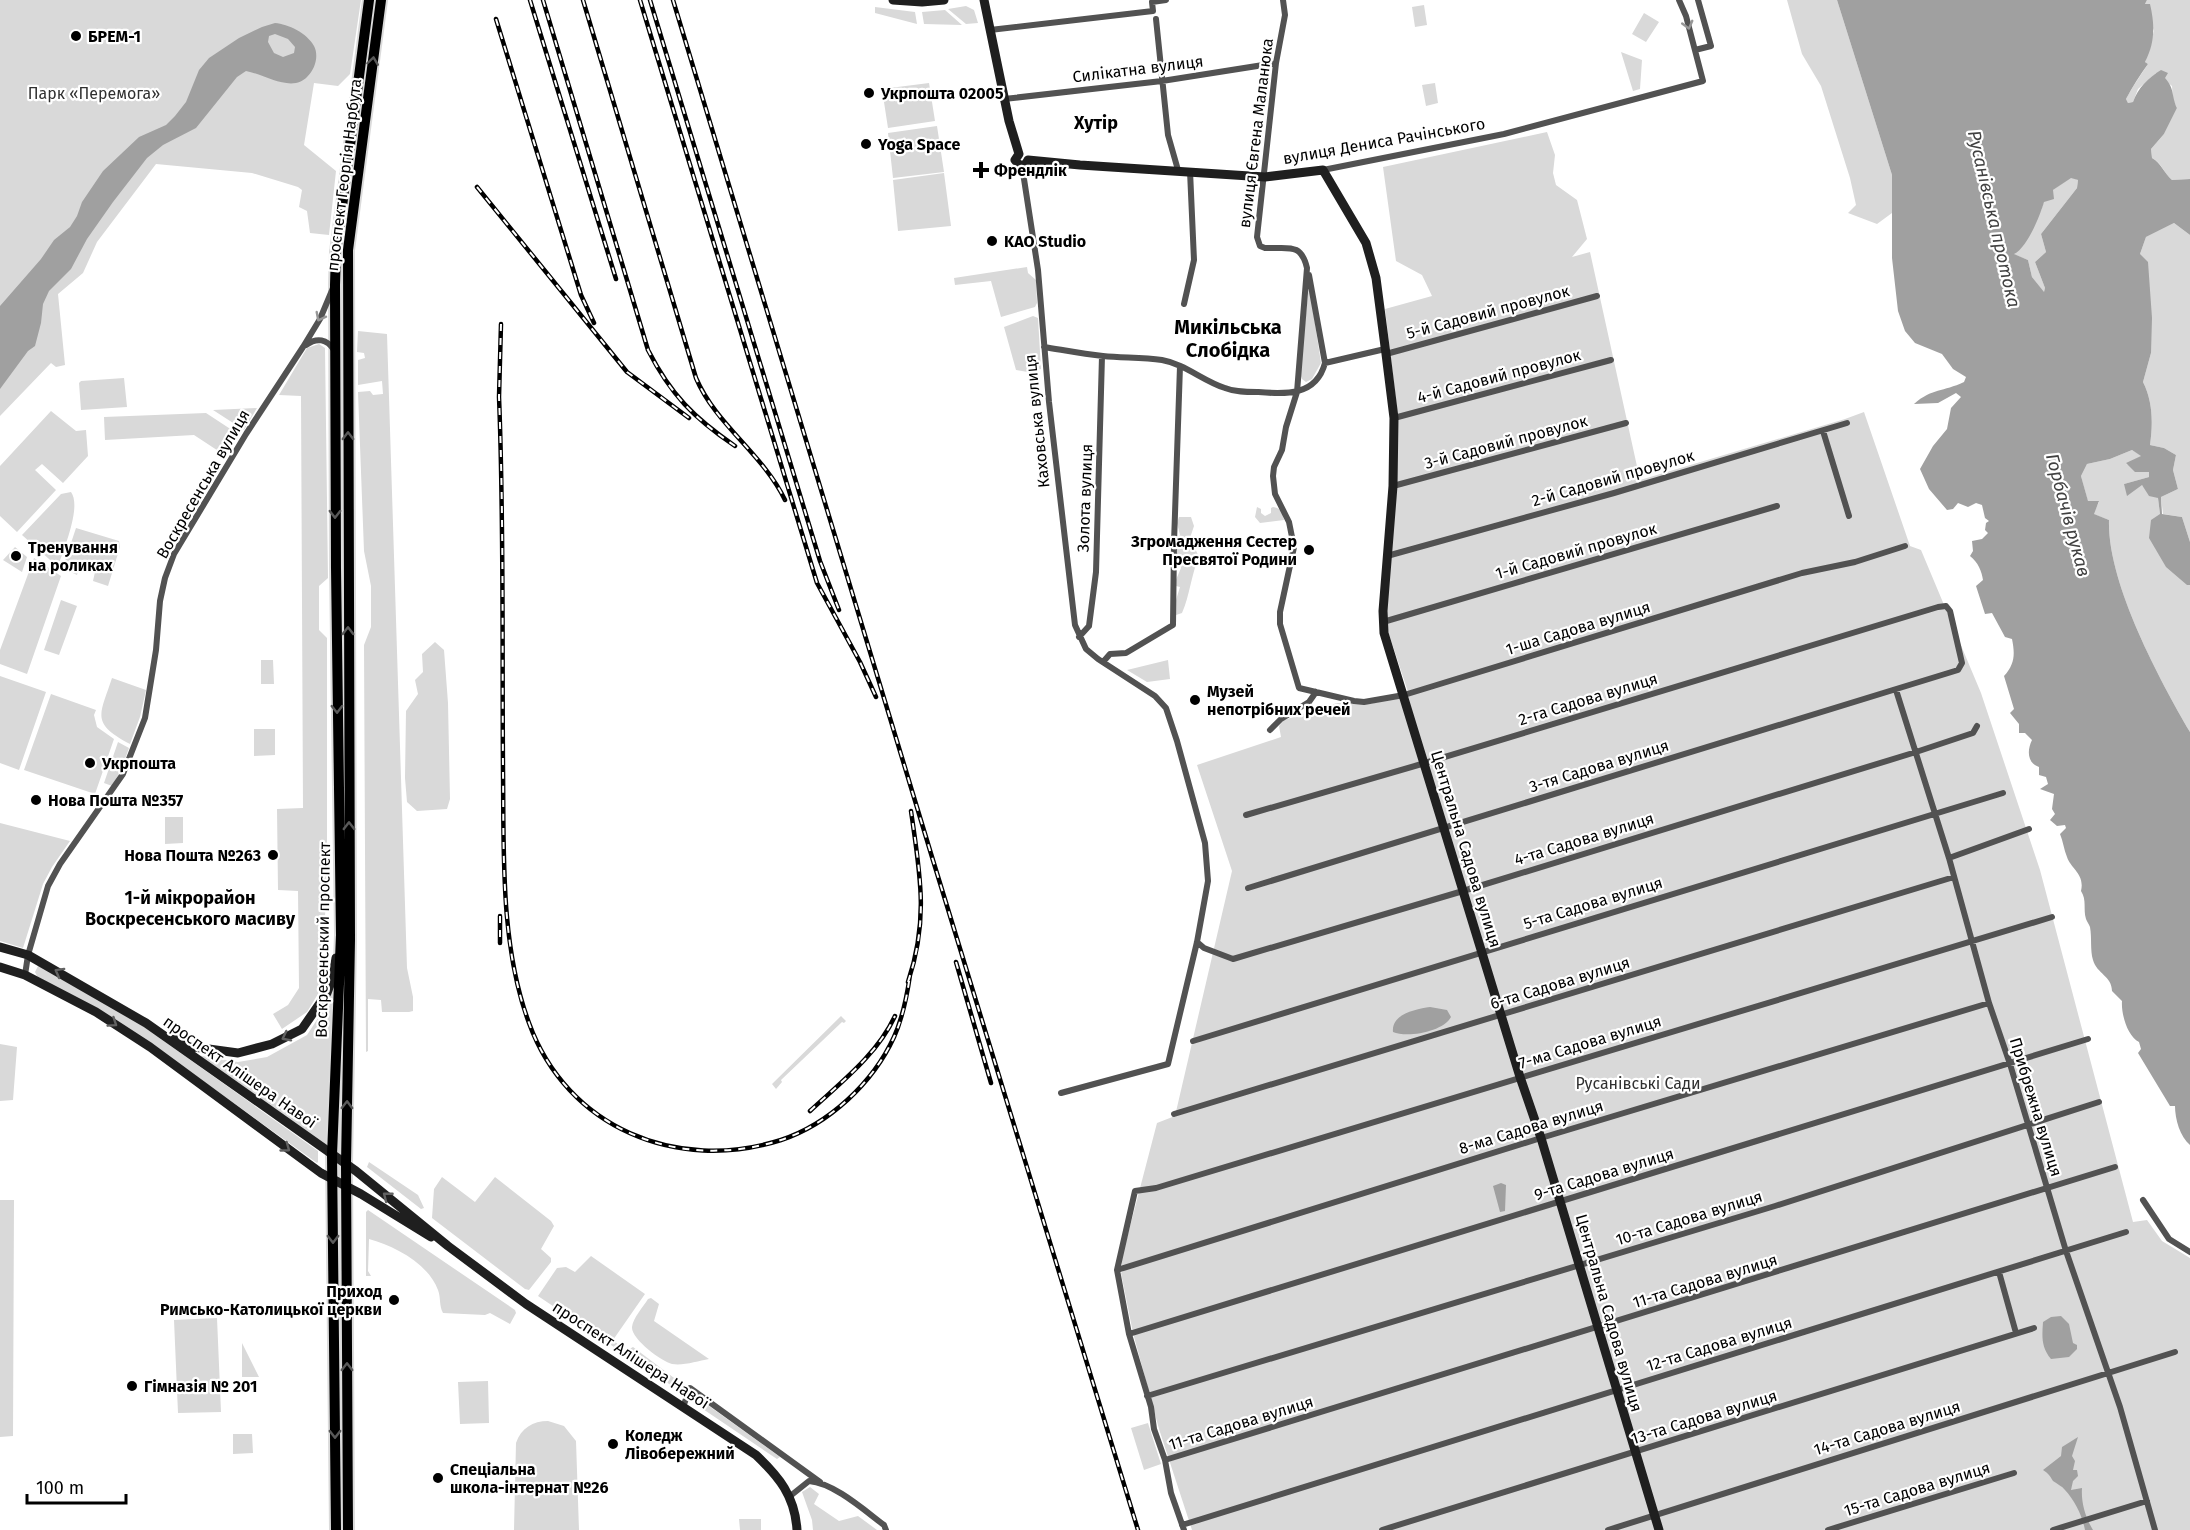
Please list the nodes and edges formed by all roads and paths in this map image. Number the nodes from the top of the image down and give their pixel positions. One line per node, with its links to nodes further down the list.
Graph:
1 (369, 0): 22 (main road, проспект Георгія Нарбута)
2 (381, 0): 29 (main road, проспект Георгія Нарбута, one-way to 2)
3 (893, 0): 4 (main road)
4 (944, 0)
5 (984, 0): 11 (main road)
6 (1166, 0): 11 (street)
7 (1283, 0): 13 (street, вулиця Євгена Маланюка)
8 (1679, 0): 12 (street, one-way to 12)
9 (1698, 0): 12 (street)
10 (1156, 19): 14 (street)
11 (990, 30): 15 (main road)
12 (1695, 50): 17 (street, вулиця Дениса Рачінського)
13 (1276, 63): 14 (street, Силікатна вулиця); 20 (street, вулиця Євгена Маланюка)
14 (1162, 81): 15 (street, Силікатна вулиця); 18 (street)
15 (1004, 99): 16 (main road)
16 (1025, 163): 18 (main road, вулиця Дениса Рачінського); 25 (street, Каховська вулиця)
17 (1323, 170): 20 (main road, вулиця Дениса Рачінського); 28 (main road, Центральна Садова вулиця)
18 (1178, 171): 19 (main road, вулиця Дениса Рачінського)
19 (1190, 171): 20 (main road, вулиця Дениса Рачінського); 24 (street)
20 (1264, 177): 21 (street, вулиця Євгена Маланюка)
21 (1308, 268): 32 (street); 34 (street)
22 (335, 285): 26 (street, Воскресенська вулиця, one-way to 26); 27 (main road, проспект Георгія Нарбута)
23 (1597, 296): 28 (street, 5-й Садовий провулок)
24 (1184, 304)
25 (1044, 346): 30 (street); 46 (street, Каховська вулиця)
26 (303, 347): 27 (street); 70 (street, Воскресенська вулиця)
27 (334, 351): 65 (main road, Воскресенський проспект, one-way to 65)
28 (1385, 352): 32 (street); 35 (main road, Центральна Садова вулиця)
29 (347, 354): 88 (main road, Воскресенський проспект, one-way to 29)
30 (1102, 356): 33 (street); 46 (street, Золота вулиця)
31 (1611, 360): 35 (street, 4-й Садовий провулок)
32 (1325, 363): 34 (street)
33 (1180, 366): 34 (street); 47 (street)
34 (1297, 392): 49 (street)
35 (1394, 418): 39 (main road, Центральна Садова вулиця)
36 (1626, 423): 39 (street, 3-й Садовий провулок)
37 (1847, 423): 38 (street, 2-й Садовий провулок)
38 (1823, 431): 41 (street); 43 (street, 2-й Садовий провулок)
39 (1394, 486): 43 (main road, Центральна Садова вулиця)
40 (1777, 506): 45 (street, 1-й Садовий провулок)
41 (1849, 516)
42 (1905, 546): 50 (street, 1-ша Садова вулиця)
43 (1386, 556): 45 (main road, Центральна Садова вулиця)
44 (1938, 607): 48 (street, 3-тя Садова вулиця); 54 (street, 2-га Садова вулиця)
45 (1383, 622): 50 (main road, Центральна Садова вулиця)
46 (1079, 637): 47 (street)
47 (1103, 662): 67 (street)
48 (1896, 690): 53 (street, Прибрежна вулиця); 58 (street, 3-тя Садова вулиця)
49 (1316, 692): 50 (street, 1-ша Садова вулиця); 52 (street)
50 (1404, 695): 54 (main road, Центральна Садова вулиця)
51 (1977, 726): 53 (street, 4-та Садова вулиця)
52 (1270, 730)
53 (1916, 752): 56 (street, Прибрежна вулиця); 63 (street, 4-та Садова вулиця)
54 (1425, 764): 57 (street, 2-га Садова вулиця); 58 (main road, Центральна Садова вулиця)
55 (2003, 793): 56 (street, 5-та Садова вулиця)
56 (1935, 814): 60 (street, Прибрежна вулиця); 69 (street, 5-та Садова вулиця)
57 (1246, 815)
58 (1444, 827): 62 (street, 3-тя Садова вулиця); 63 (main road, Центральна Садова вулиця)
59 (2029, 829): 60 (street)
60 (1949, 858): 61 (street, Прибрежна вулиця)
61 (1954, 877): 66 (street, Прибрежна вулиця); 76 (street, 6-та Садова вулиця)
62 (1248, 888)
63 (1463, 891): 67 (street, 4-та Садова вулиця); 69 (main road, Центральна Садова вулиця)
64 (2052, 917): 66 (street, 7-ма Садова вулиця)
65 (341, 935): 77 (main road, one-way to 77); 87 (main road, Воскресенський проспект)
66 (1972, 940): 74 (street, Прибрежна вулиця); 81 (street, 7-ма Садова вулиця)
67 (1197, 942): 82 (street)
68 (0, 947): 70 (main road, проспект Алішера Навої)
69 (1481, 951): 76 (main road, Центральна Садова вулиця); 79 (street, 5-та Садова вулиця)
70 (28, 955): 72 (street, Воскресенська вулиця); 73 (main road, проспект Алішера Навої, one-way to 70)
71 (0, 967): 72 (main road, проспект Алішера Навої)
72 (25, 975): 75 (main road, проспект Алішера Навої)
73 (107, 999): 75 (main road); 77 (main road, проспект Алішера Навої)
74 (1989, 1003): 80 (street, Прибрежна вулиця); 86 (street, 8-ма Садова вулиця)
75 (96, 1012): 90 (main road, проспект Алішера Навої, one-way to 90)
76 (1501, 1016): 81 (main road, Центральна Садова вулиця); 84 (street, 6-та Садова вулиця)
77 (160, 1034): 87 (main road, проспект Алішера Навої)
78 (2088, 1039): 80 (street, 9-та Садова вулиця)
79 (1192, 1041)
80 (2010, 1064): 85 (street, Прибрежна вулиця); 94 (street, 9-та Садова вулиця)
81 (1520, 1077): 86 (main road, Центральна Садова вулиця); 100 (street, 7-ма Садова вулиця)
82 (1061, 1093)
83 (2099, 1102): 85 (street, 10-та Садова вулиця)
84 (1174, 1114)
85 (2029, 1126): 92 (street, Прибрежна вулиця); 99 (street, 10-та Садова вулиця)
86 (1541, 1138): 94 (main road, Центральна Садова вулиця); 100 (street, 8-ма Садова вулиця)
87 (332, 1155): 88 (main road, проспект Алішера Навої); 90 (main road, Воскресенський проспект)
88 (346, 1164): 91 (main road, Воскресенський проспект); 96 (main road, проспект Алішера Навої, one-way to 88)
89 (2115, 1167): 92 (street, 11-та Садова вулиця)
90 (333, 1181): 91 (main road, проспект Алішера Навої); 119 (main road, Воскресенський проспект, one-way to 119)
91 (346, 1187): 96 (main road, проспект Алішера Навої); 120 (main road, Воскресенський проспект, one-way to 91)
92 (2047, 1189): 97 (street, Прибрежна вулиця); 102 (street, 11-та Садова вулиця)
93 (2143, 1200): 98 (street)
94 (1560, 1202): 99 (main road, Центральна Садова вулиця); 105 (street, 9-та Садова вулиця)
95 (2126, 1232): 97 (street, 12-та Садова вулиця)
96 (448, 1246): 110 (main road, проспект Алішера Навої)
97 (2066, 1251): 101 (street, 12-та Садова вулиця); 107 (street, Прибрежна вулиця)
98 (2190, 1252)
99 (1578, 1265): 102 (main road, Центральна Садова вулиця); 109 (street, 10-та Садова вулиця)
100 (1117, 1270): 105 (street)
101 (1999, 1272): 104 (street); 108 (street, 12-та Садова вулиця)
102 (1598, 1328): 108 (main road, Центральна Садова вулиця); 112 (street, 11-та Садова вулиця)
103 (2034, 1328): 104 (street, 13-та Садова вулиця)
104 (2016, 1333): 111 (street, 13-та Садова вулиця)
105 (1129, 1334): 109 (street)
106 (2175, 1352): 107 (street, 14-та Садова вулиця)
107 (2108, 1373): 116 (street, Прибрежна вулиця); 117 (street, 14-та Садова вулиця)
108 (1615, 1390): 111 (main road, Центральна Садова вулиця); 118 (street, 12-та Садова вулиця)
109 (1147, 1396): 112 (street)
110 (683, 1407): 114 (street); 115 (main road, проспект Алішера Навої)
111 (1635, 1453): 117 (main road, Центральна Садова вулиця); 123 (street, 13-та Садова вулиця)
112 (1165, 1460): 118 (street)
113 (2014, 1473): 126 (street, 15-та Садова вулиця)
114 (820, 1482): 115 (street); 122 (street)
115 (789, 1497): 121 (main road, проспект Алішера Навої)
116 (2147, 1501): 127 (street); 128 (street, Прибрежна вулиця)
117 (1654, 1516): 124 (street, 14-та Садова вулиця); 125 (main road, Центральна Садова вулиця)
118 (1183, 1527)
119 (336, 1530)
120 (348, 1530)
121 (797, 1530)
122 (886, 1530)
123 (1382, 1530)
124 (1608, 1530)
125 (1659, 1530)
126 (1828, 1530)
127 (2053, 1530)
128 (2155, 1530)

